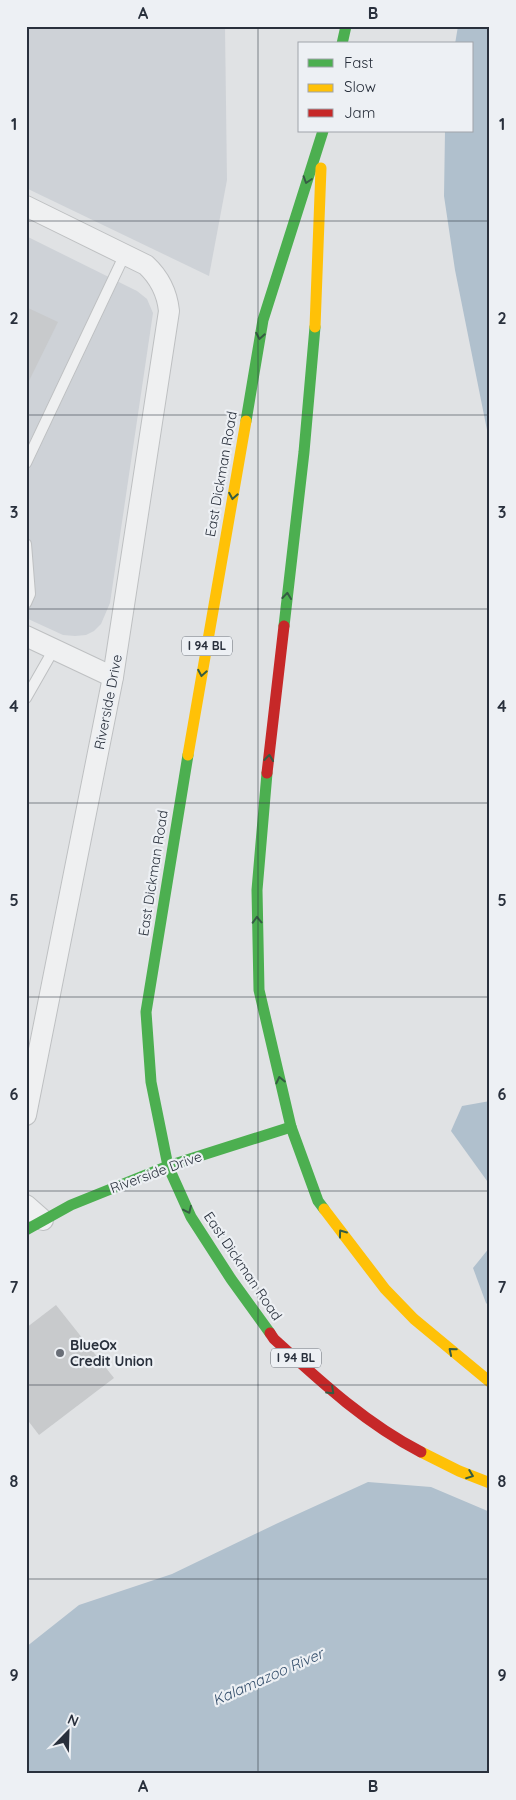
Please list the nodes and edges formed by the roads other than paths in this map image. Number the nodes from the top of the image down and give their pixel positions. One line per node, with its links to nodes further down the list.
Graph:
1 (346, 26): 2 (main road)
2 (342, 42)
3 (322, 132): 15 (main road, East Dickman Road / I 94 BL, one-way to 3); 16 (main road, East Dickman Road / I 94 BL, one-way to 16)
4 (26, 206): 5 (street)
5 (125, 254): 6 (lane); 12 (street, Riverside Drive)
6 (26, 463)
7 (26, 544): 8 (lane)
8 (27, 572): 9 (lane)
9 (26, 603)
10 (26, 636): 11 (street)
11 (54, 649): 12 (street); 13 (lane)
12 (113, 677): 14 (street, Riverside Drive)
13 (26, 698)
14 (26, 1115)
15 (291, 1127): 16 (main road, Riverside Drive); 19 (main road, East Dickman Road / I 94 BL, one-way to 15)
16 (168, 1166): 18 (main road, Riverside Drive); 20 (main road, East Dickman Road / I 94 BL, one-way to 20)
17 (26, 1205): 18 (street)
18 (35, 1225)
19 (490, 1382)
20 (490, 1483)

